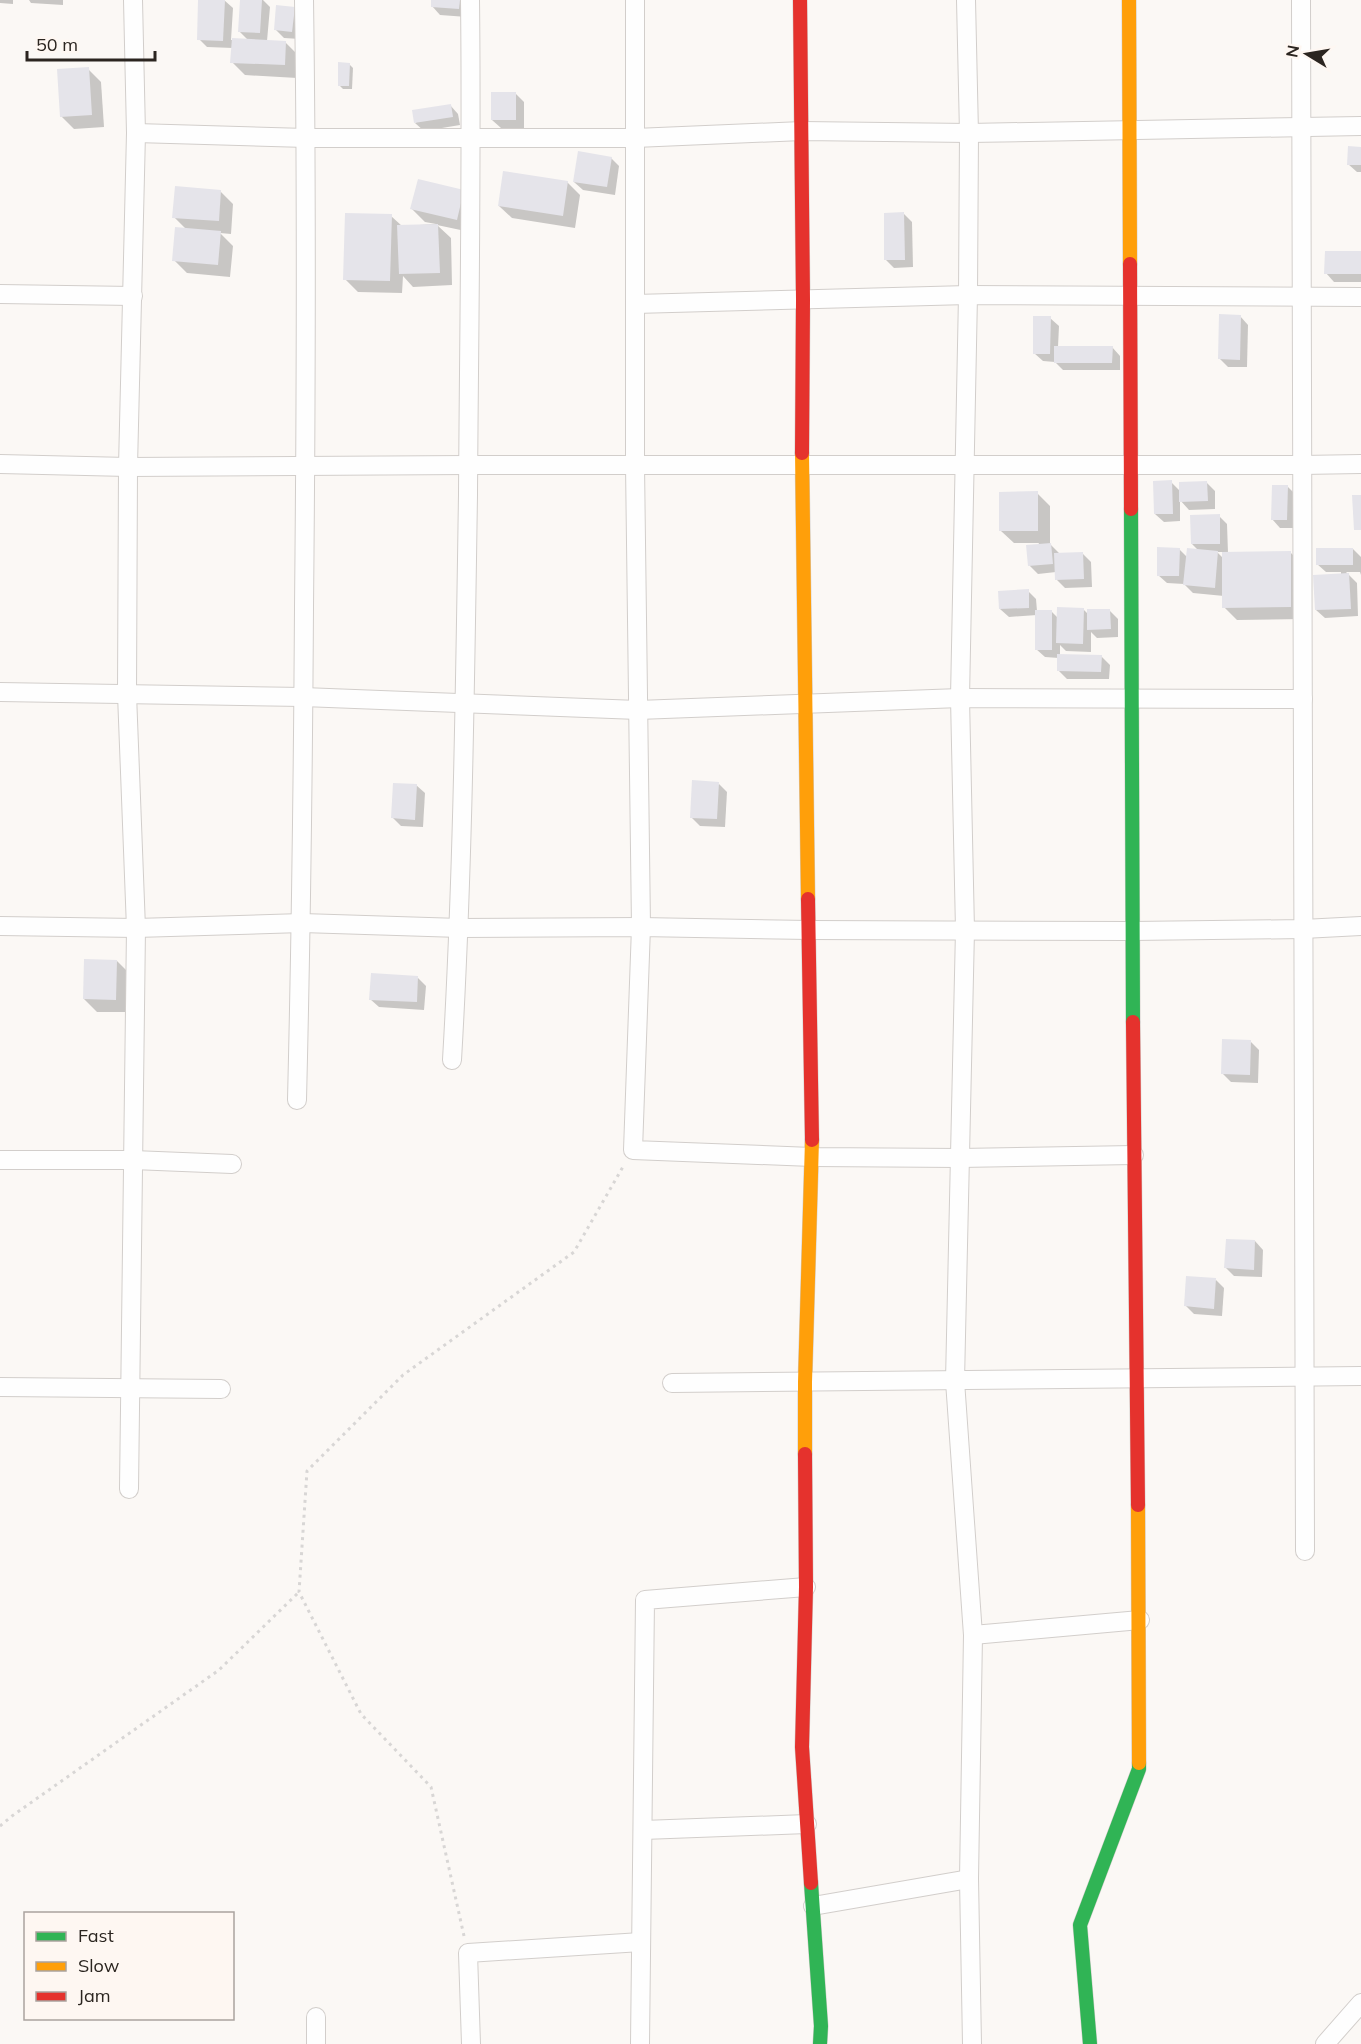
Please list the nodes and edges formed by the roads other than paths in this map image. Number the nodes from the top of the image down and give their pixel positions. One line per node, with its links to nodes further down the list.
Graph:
1 (133, 0): 13 (street)
2 (304, 0): 16 (street)
3 (470, 0): 15 (street)
4 (634, 0): 17 (street)
5 (800, 0): 12 (street)
6 (966, 0): 14 (street)
7 (1129, 0): 11 (street)
8 (1301, 0): 9 (street)
9 (1301, 126): 10 (street); 11 (street); 23 (street)
10 (1361, 126)
11 (1128, 130): 14 (street); 20 (street)
12 (802, 132): 14 (street); 17 (street); 24 (street)
13 (135, 133): 16 (street); 21 (street)
14 (969, 133): 19 (street)
15 (471, 137): 16 (street); 17 (street); 29 (street)
16 (306, 138): 28 (street)
17 (635, 138): 25 (street)
18 (0, 294): 21 (street)
19 (968, 295): 20 (street); 24 (street); 34 (street)
20 (1129, 295): 23 (street); 32 (street)
21 (133, 296): 35 (street)
22 (1361, 297): 23 (street)
23 (1302, 298): 33 (street)
24 (803, 300): 25 (street); 31 (street)
25 (635, 304): 30 (street)
26 (0, 464): 35 (street)
27 (1361, 464): 33 (street)
28 (305, 465): 29 (street); 35 (street); 38 (street)
29 (468, 465): 30 (street); 43 (street)
30 (635, 465): 31 (street); 44 (street)
31 (802, 465): 34 (street); 42 (street)
32 (1130, 465): 33 (street); 34 (street); 40 (street)
33 (1302, 465): 41 (street)
34 (965, 466): 39 (street)
35 (128, 467): 37 (street)
36 (0, 692): 37 (street)
37 (127, 694): 38 (street); 49 (street)
38 (303, 697): 43 (street); 45 (street)
39 (960, 698): 40 (street); 42 (street); 53 (street)
40 (1131, 699): 41 (street); 54 (street)
41 (1303, 699): 51 (street)
42 (805, 702): 44 (street); 52 (street)
43 (465, 703): 44 (street); 50 (street)
44 (638, 710): 48 (street)
45 (302, 923): 49 (street); 50 (street); 56 (street)
46 (0, 926): 49 (street)
47 (1361, 926): 51 (street)
48 (641, 927): 50 (street); 52 (street); 58 (street)
49 (136, 928): 61 (street)
50 (460, 928): 55 (street)
51 (1303, 929): 54 (street); 63 (street)
52 (809, 930): 53 (street); 58 (street)
53 (965, 930): 54 (street); 59 (street)
54 (1132, 931): 57 (street)
55 (453, 1060)
56 (297, 1100)
57 (1134, 1155): 59 (street); 65 (street)
58 (812, 1157): 59 (street); 67 (street)
59 (960, 1158): 66 (street)
60 (0, 1160): 61 (street)
61 (133, 1160): 62 (street); 70 (street)
62 (232, 1164)
63 (1305, 1376): 64 (street); 65 (street); 73 (street)
64 (1361, 1376)
65 (1138, 1378): 66 (street); 75 (street)
66 (955, 1381): 67 (street); 76 (street)
67 (805, 1382): 68 (street); 74 (street)
68 (672, 1383)
69 (0, 1387): 70 (street)
70 (130, 1388): 71 (street); 72 (street)
71 (221, 1389)
72 (129, 1489)
73 (1305, 1551)
74 (806, 1587): 77 (street); 78 (street)
75 (1140, 1620): 76 (street); 89 (street)
76 (973, 1635): 79 (street)
77 (807, 1824): 78 (street); 80 (street)
78 (643, 1830): 81 (street)
79 (969, 1879): 80 (street); 88 (street)
80 (813, 1906): 87 (street)
81 (640, 1942): 85 (street); 86 (street)
82 (1361, 2003): 90 (street)
83 (316, 2017): 84 (street)
84 (316, 2044)
85 (471, 2044)
86 (640, 2044)
87 (820, 2044)
88 (972, 2044)
89 (1090, 2044)
90 (1325, 2044)

